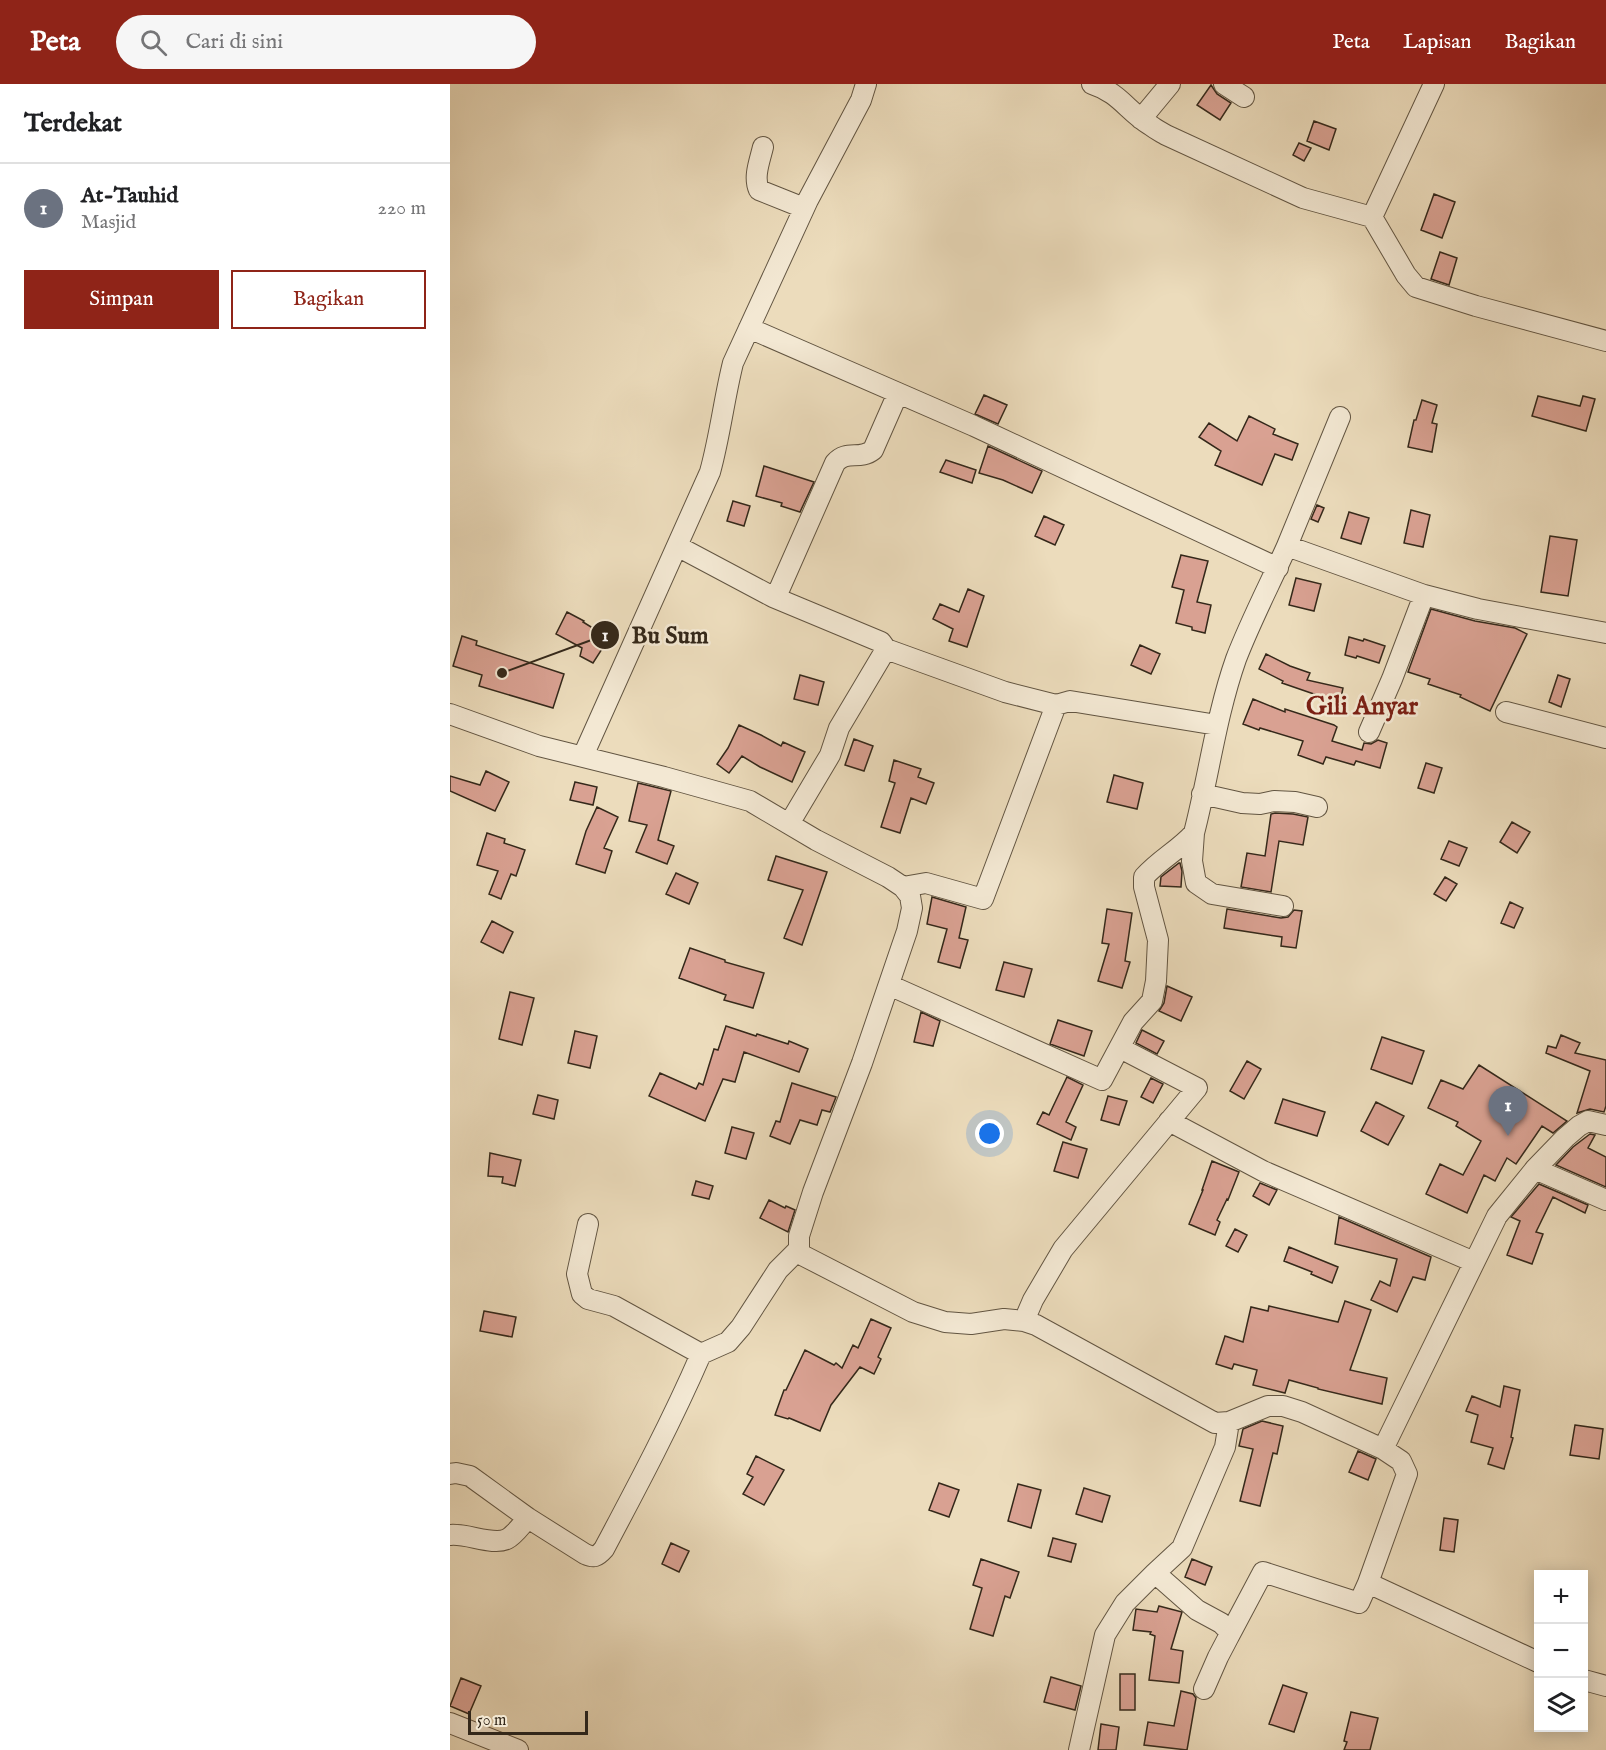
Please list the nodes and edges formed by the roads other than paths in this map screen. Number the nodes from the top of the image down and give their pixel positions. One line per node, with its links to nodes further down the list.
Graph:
1 (866, 84): 9 (street)
2 (1092, 84): 7 (street)
3 (1170, 84): 7 (street)
4 (1224, 84): 6 (street)
5 (1434, 84): 10 (street)
6 (1244, 97)
7 (1141, 119): 10 (street)
8 (763, 147): 9 (street)
9 (804, 208): 11 (street)
10 (1372, 217): 12 (street)
11 (748, 328): 13 (street); 15 (street)
12 (1606, 341)
13 (898, 393): 17 (street); 19 (street)
14 (1340, 417): 16 (street)
15 (677, 546): 19 (street); 28 (street)
16 (1287, 546): 17 (street); 18 (street)
17 (1278, 568): 25 (street)
18 (1424, 595): 20 (street); 26 (street)
19 (773, 597): 21 (street)
20 (1606, 633)
21 (886, 649): 22 (street); 31 (street)
22 (1056, 705): 25 (street); 33 (street)
23 (1506, 712): 27 (street)
24 (450, 714): 28 (street)
25 (1217, 725): 29 (street)
26 (1369, 732)
27 (1606, 738)
28 (583, 756): 31 (street)
29 (1202, 794): 30 (street); 32 (street)
30 (1317, 807)
31 (789, 824): 33 (street)
32 (1194, 833): 34 (street); 36 (street)
33 (903, 886): 35 (street)
34 (1283, 906)
35 (889, 985): 36 (street); 42 (street)
36 (1120, 1048): 37 (street)
37 (1169, 1121): 43 (street); 44 (street)
38 (1606, 1125): 39 (street)
39 (1535, 1169): 40 (street); 43 (street)
40 (1606, 1200)
41 (588, 1224): 45 (street)
42 (799, 1249): 44 (street); 45 (street)
43 (1474, 1262): 47 (street)
44 (1024, 1321): 46 (street)
45 (701, 1354): 49 (street)
46 (1228, 1422): 47 (street); 51 (street)
47 (1383, 1449): 52 (street)
48 (450, 1474): 49 (street)
49 (528, 1518): 50 (street)
50 (450, 1535)
51 (1155, 1573): 53 (street); 60 (street)
52 (1368, 1583): 53 (street); 54 (street)
53 (1229, 1636): 57 (street)
54 (1534, 1660)
55 (1588, 1681): 56 (street)
56 (1606, 1686)
57 (1204, 1689)
58 (450, 1723): 59 (street)
59 (518, 1750)
60 (1078, 1750)

